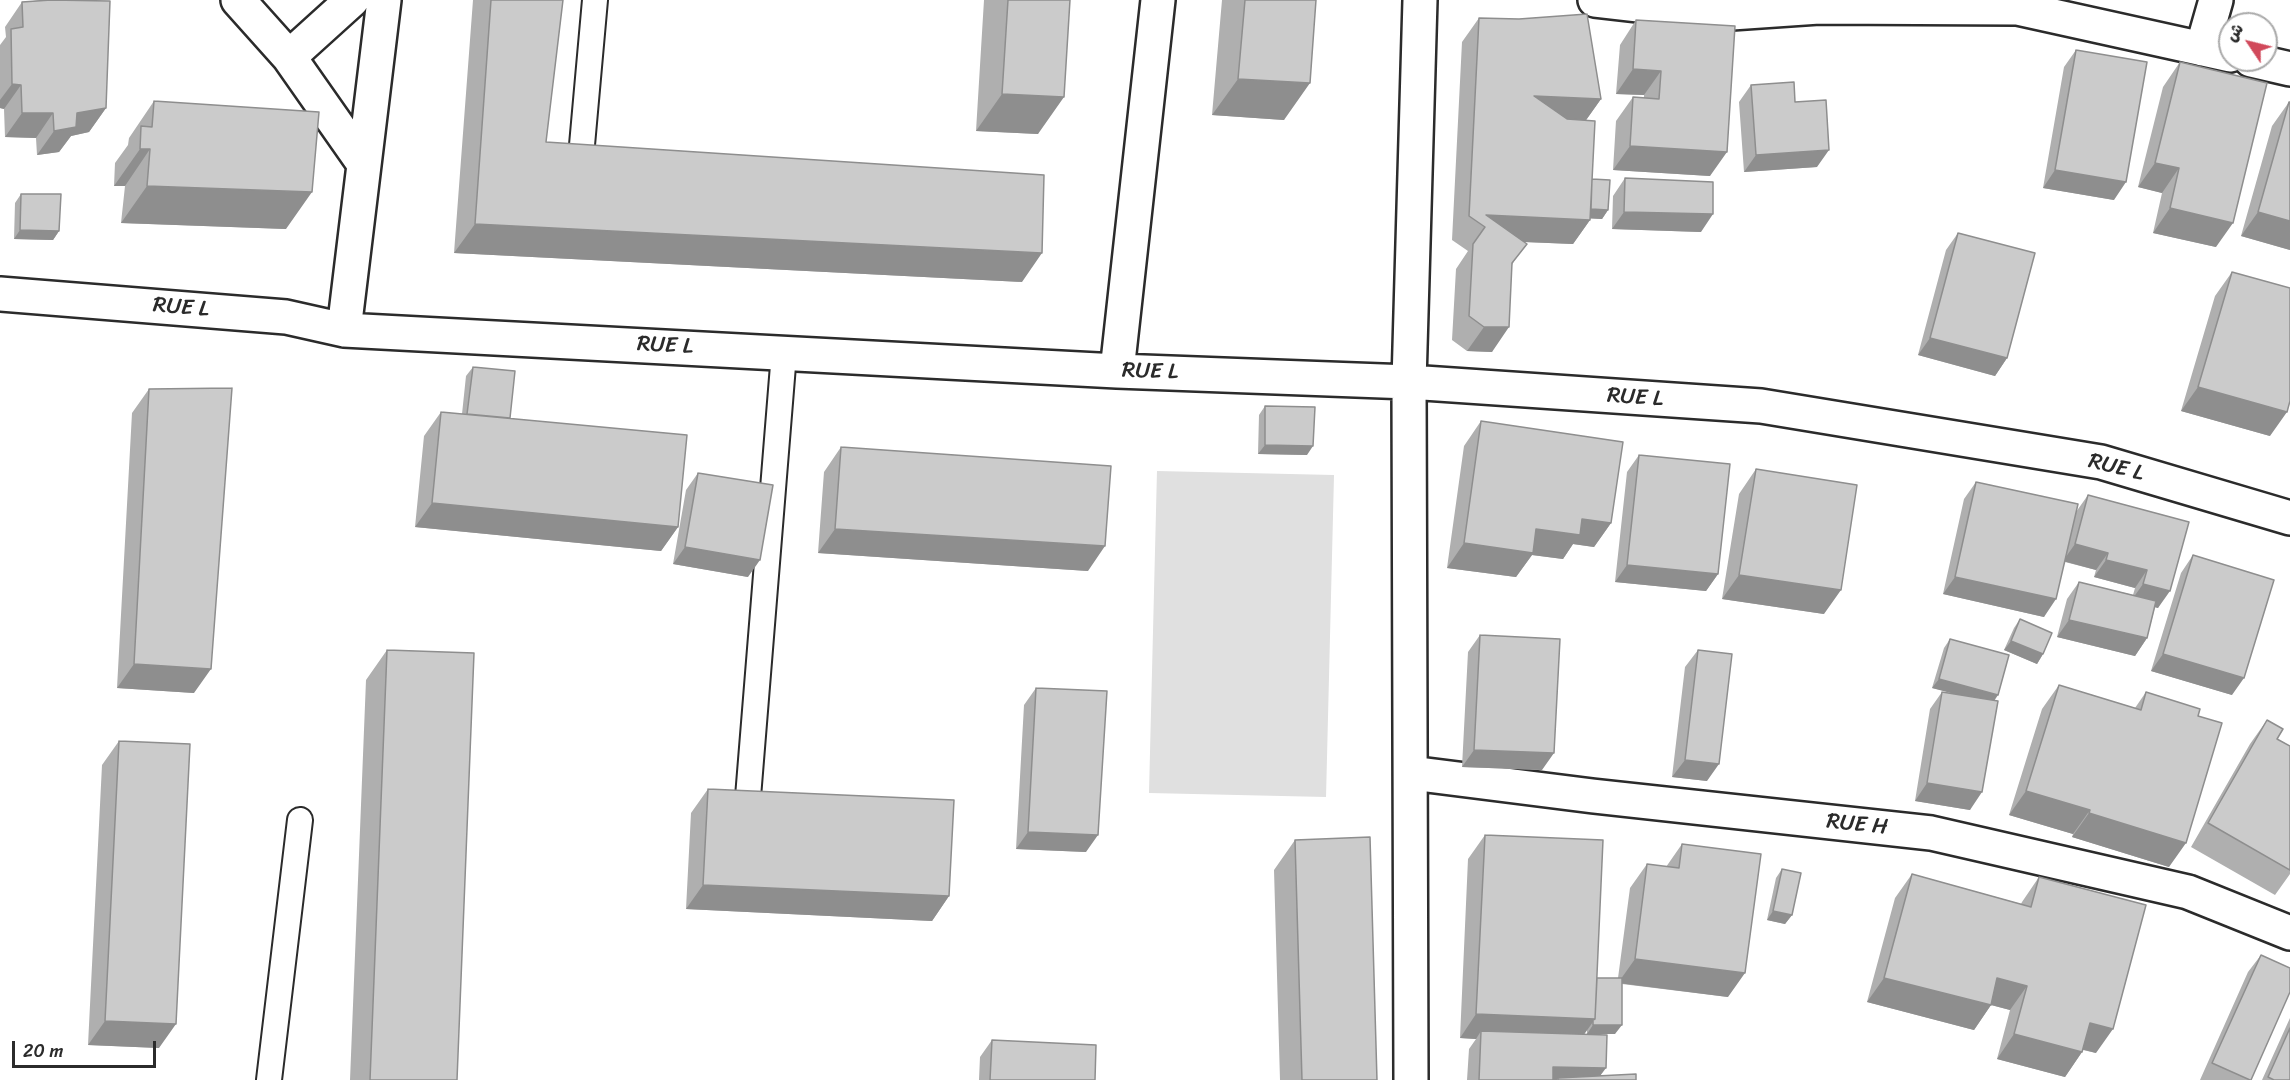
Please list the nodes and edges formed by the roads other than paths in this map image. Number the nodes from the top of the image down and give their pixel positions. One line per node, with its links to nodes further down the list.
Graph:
1 (238, 0): 11 (street)
2 (352, 0): 11 (street)
3 (384, 0): 13 (street)
4 (595, 0): 12 (lane)
5 (1158, 0): 17 (street)
6 (1420, 0): 18 (street)
7 (1595, 0): 9 (street)
8 (2217, 0): 10 (street)
9 (1820, 3): 10 (street)
10 (2216, 52)
11 (289, 57): 13 (street)
12 (582, 145)
13 (364, 164): 15 (street)
14 (0, 294): 15 (street, RUE L)
15 (344, 330): 16 (street, RUE L)
16 (784, 353): 17 (street, RUE L); 21 (lane)
17 (1117, 371): 18 (street, RUE L)
18 (1410, 382): 19 (street, RUE L); 20 (street)
19 (2290, 518)
20 (1411, 773): 23 (street, RUE H); 25 (street)
21 (748, 797)
22 (300, 820): 24 (lane)
23 (2290, 933)
24 (269, 1080)
25 (1411, 1080)

